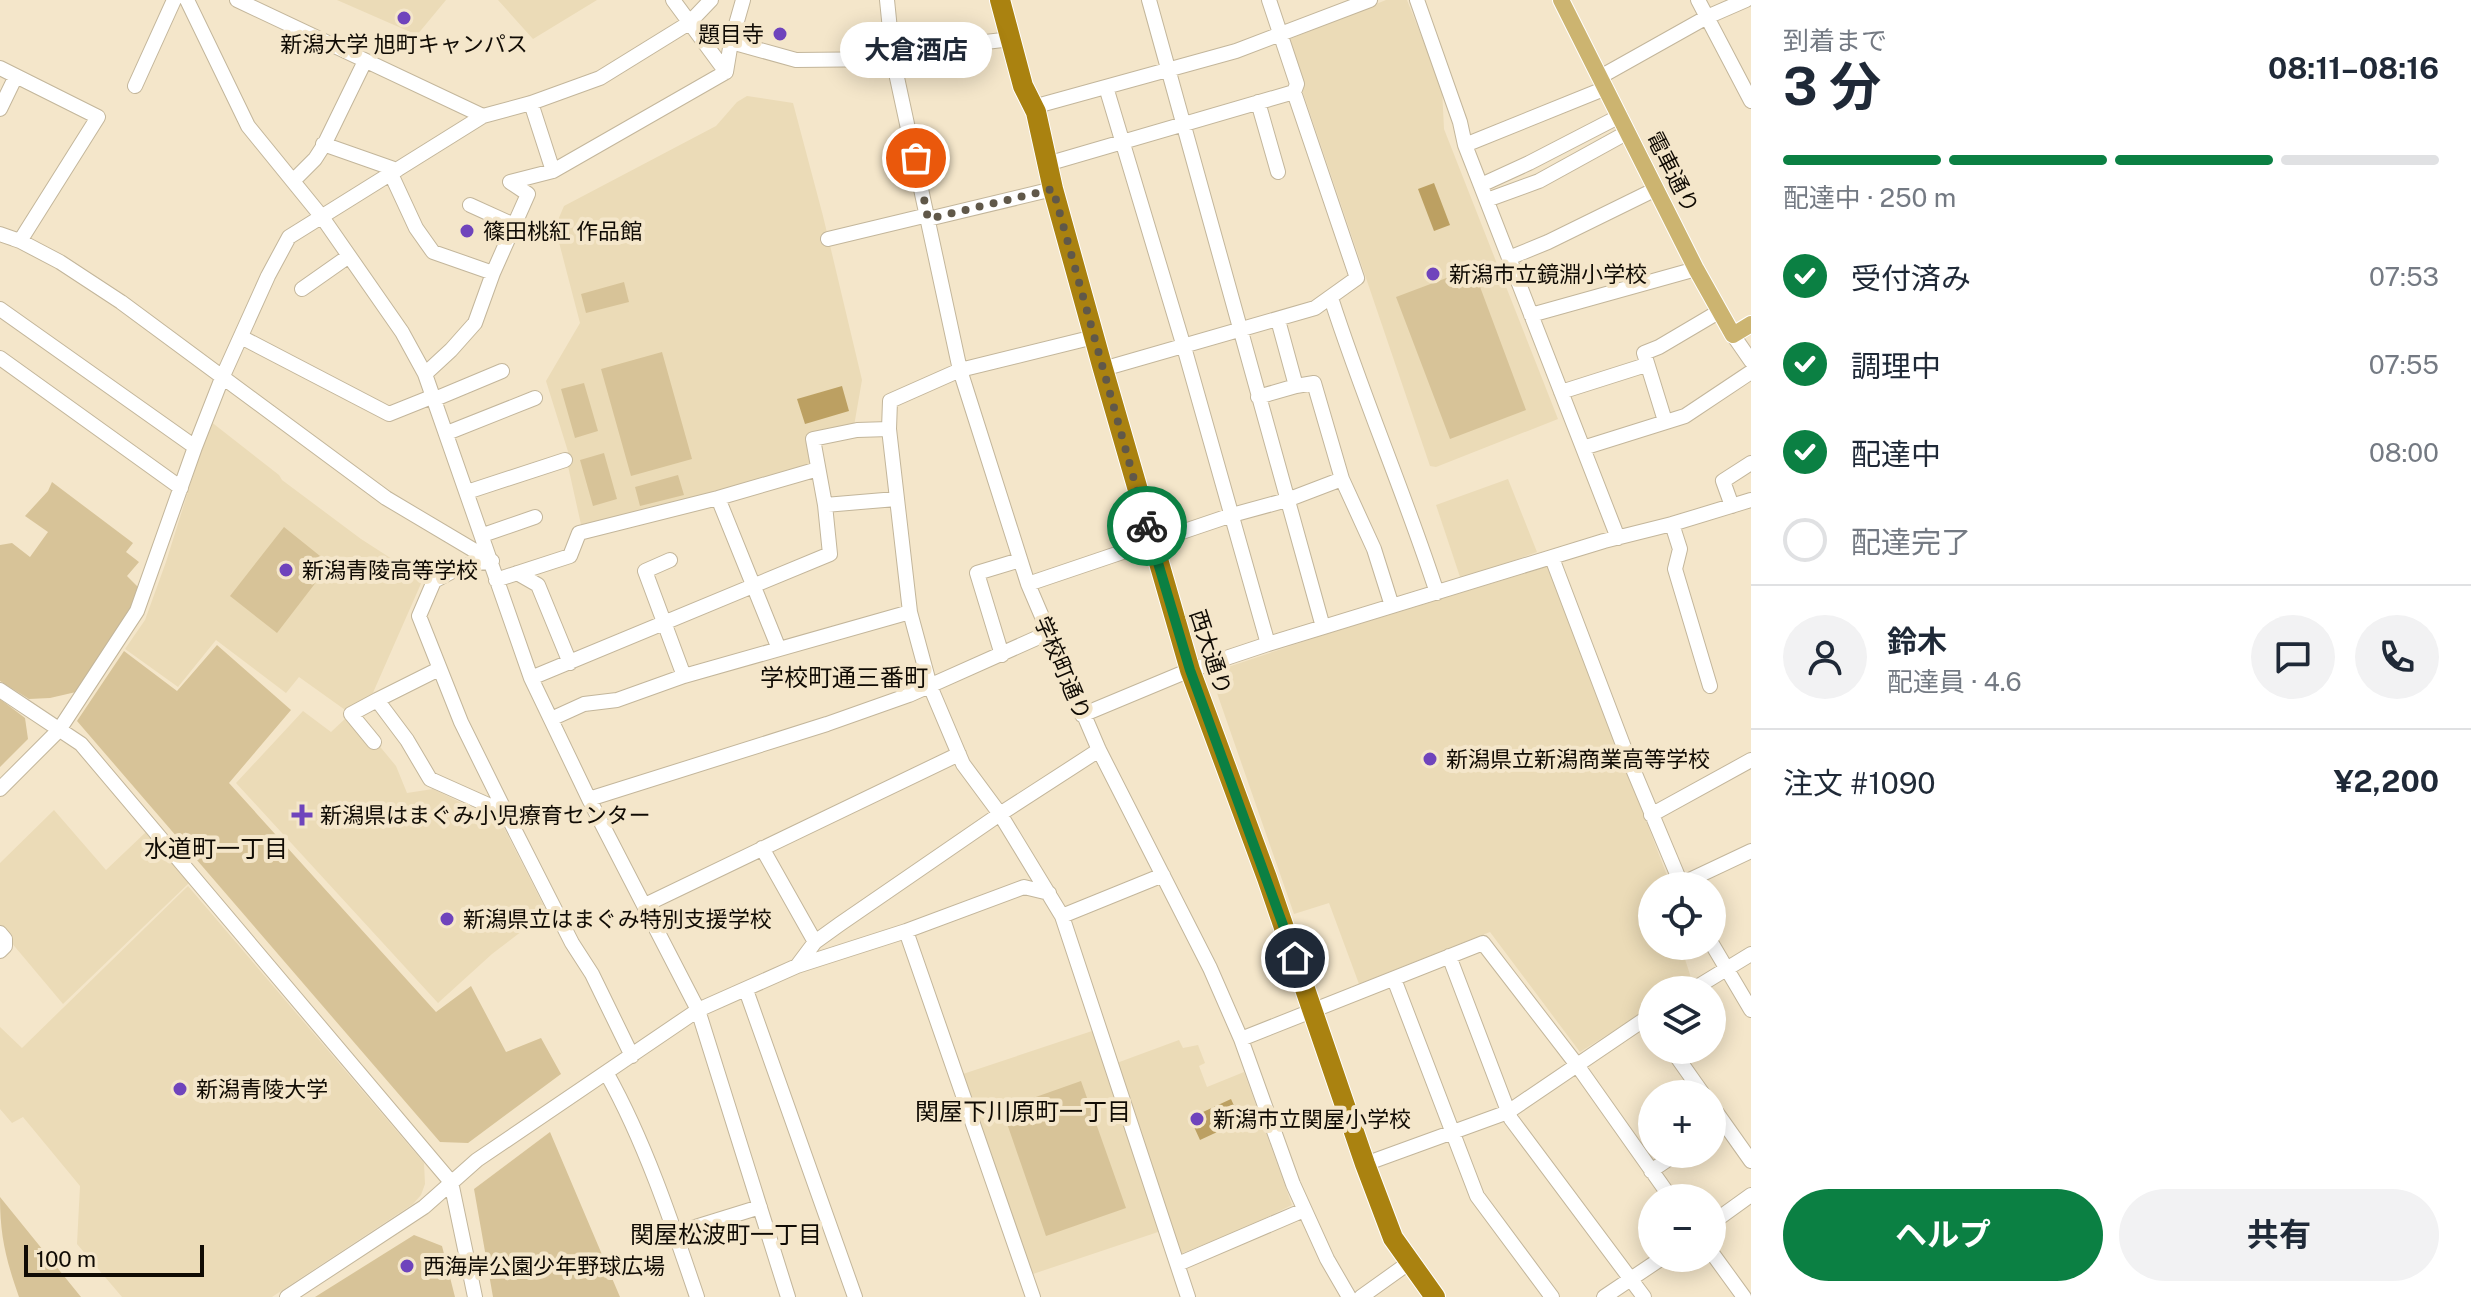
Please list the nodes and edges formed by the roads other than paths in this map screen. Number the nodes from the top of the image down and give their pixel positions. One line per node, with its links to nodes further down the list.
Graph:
1 (174, 0): 28 (street)
2 (187, 0): 47 (street)
3 (237, 0): 22 (street)
4 (673, 0): 17 (street)
5 (711, 0): 17 (street)
6 (743, 0): 20 (street)
7 (887, 0): 21 (street, 学校町通り)
8 (1149, 0): 24 (street)
9 (1269, 0): 18 (street)
10 (1370, 0): 18 (street)
11 (1417, 0): 42 (street)
12 (1561, 0): 27 (main road, 電車通り)
13 (1698, 0): 16 (street)
14 (1746, 0): 16 (street)
15 (1002, 1): 19 (highway, 西大通り)
16 (1707, 17): 27 (street); 31 (street)
17 (689, 23): 25 (street); 33 (street)
18 (1280, 35): 24 (street); 30 (street)
19 (1011, 39): 21 (street); 34 (highway, 西大通り)
20 (731, 42): 21 (street); 25 (street)
21 (893, 56): 54 (street, 学校町通り)
22 (365, 61): 36 (street); 41 (street)
23 (0, 68): 26 (street)
24 (1169, 69): 29 (street); 38 (street)
25 (726, 72): 44 (street)
26 (16, 76): 35 (street); 58 (street)
27 (1603, 83): 37 (main road, 電車通り); 42 (street)
28 (135, 86)
29 (1106, 87): 34 (street); 40 (street)
30 (1294, 92): 32 (street); 64 (street)
31 (1751, 101)
32 (1258, 102): 38 (street); 46 (street)
33 (531, 103): 36 (street); 44 (street)
34 (1033, 107): 43 (highway, 西大通り)
35 (0, 109)
36 (483, 116): 45 (street)
37 (1620, 116): 39 (main road, 電車通り); 48 (street)
38 (1184, 123): 40 (street); 70 (street)
39 (1628, 132): 50 (main road, 電車通り); 51 (street)
40 (1122, 142): 43 (street); 74 (street)
41 (323, 144): 45 (street); 47 (street)
42 (1465, 145): 48 (street)
43 (1047, 164): 49 (highway, 西大通り)
44 (553, 171): 55 (street)
45 (394, 172): 53 (street); 62 (street)
46 (1278, 172)
47 (293, 181): 53 (street)
48 (1481, 185): 51 (street)
49 (1053, 189): 54 (street); 73 (highway, 西大通り)
50 (1656, 189): 60 (street); 61 (main road, 電車通り)
51 (1487, 200): 60 (street)
52 (470, 205): 55 (street)
53 (322, 217): 59 (street); 72 (street)
54 (928, 217): 57 (street); 79 (street, 学校町通り)
55 (514, 225): 62 (street)
56 (0, 234): 58 (street)
57 (828, 239)
58 (20, 241): 83 (street)
59 (349, 256): 63 (street); 82 (street)
60 (1509, 258): 67 (street)
61 (1696, 269): 66 (main road, 電車通り); 67 (street)
62 (493, 273): 82 (street)
63 (302, 289)
64 (1331, 298): 68 (street); 120 (street)
65 (0, 309): 92 (street)
66 (1720, 311): 71 (main road, 電車通り); 77 (street)
67 (1531, 315): 85 (street)
68 (1278, 320): 70 (street); 84 (street)
69 (1751, 324): 71 (main road)
70 (1241, 331): 74 (street); 86 (street)
71 (1733, 335): 76 (street, 電車通り)
72 (241, 337): 83 (street); 87 (street)
73 (1094, 337): 78 (highway, 西大通り); 79 (street)
74 (1184, 347): 78 (street); 106 (street)
75 (0, 358): 98 (street)
76 (1751, 361)
77 (1646, 365): 85 (street); 89 (street)
78 (1103, 369): 111 (highway, 西大通り)
79 (960, 370): 90 (street); 114 (street, 学校町通り)
80 (502, 371): 87 (street)
81 (1751, 372): 89 (street)
82 (425, 374): 87 (street)
83 (222, 378): 92 (street); 115 (street)
84 (1296, 386): 86 (street); 97 (street)
85 (1561, 392): 93 (street)
86 (1258, 397): 102 (street)
87 (434, 398): 91 (street)
88 (535, 398): 91 (street)
89 (1665, 421): 93 (street)
90 (889, 429): 96 (street); 101 (street)
91 (447, 433): 99 (street)
92 (195, 447): 98 (street)
93 (1583, 448): 110 (street)
94 (565, 460): 99 (street)
95 (1751, 463): 105 (street)
96 (818, 469): 100 (street); 104 (street)
97 (1342, 479): 102 (street); 121 (street)
98 (181, 488): 140 (street)
99 (467, 492): 109 (street)
100 (718, 498): 116 (street); 119 (street)
101 (896, 499): 104 (street); 122 (street)
102 (1287, 500): 106 (street); 124 (street)
103 (1751, 500): 105 (street)
104 (825, 505): 119 (street)
105 (1732, 506): 108 (street)
106 (1232, 515): 111 (street); 126 (street)
107 (535, 517): 109 (street)
108 (1672, 524): 110 (street); 135 (street)
109 (483, 535): 115 (street)
110 (1618, 538): 112 (street)
111 (1151, 542): 118 (street); 131 (highway, 西大通り)
112 (1552, 558): 120 (street); 149 (street)
113 (670, 560): 123 (street)
114 (1020, 560): 118 (street, 学校町通り); 128 (street)
115 (492, 561): 117 (street); 130 (street)
116 (517, 573): 117 (street); 129 (street)
117 (496, 580): 133 (street)
118 (1028, 584): 125 (street, 学校町通り)
119 (754, 586): 123 (street); 127 (street)
120 (1437, 593): 121 (street)
121 (1392, 606): 124 (street)
122 (910, 612): 127 (street); 134 (street)
123 (663, 623): 129 (street); 132 (street)
124 (1323, 627): 126 (street)
125 (1048, 633): 128 (street); 138 (street, 学校町通り)
126 (1268, 644): 131 (street)
127 (779, 649): 132 (street)
128 (1002, 655): 134 (street)
129 (570, 663): 133 (street)
130 (439, 669): 137 (street); 147 (street)
131 (1190, 670): 138 (street); 172 (highway, 西大通り)
132 (684, 676): 139 (street)
133 (531, 678): 139 (street)
134 (930, 686): 143 (street); 146 (street)
135 (1710, 686)
136 (0, 690): 140 (street)
137 (377, 700): 141 (street); 147 (street)
138 (1082, 715): 142 (street, 学校町通り)
139 (551, 719): 146 (street)
140 (59, 730): 145 (street); 185 (street)
141 (374, 742)
142 (1099, 750): 148 (street); 154 (street, 学校町通り)
143 (959, 754): 148 (street); 150 (street)
144 (1751, 760): 149 (street)
145 (0, 789)
146 (589, 799): 156 (street)
147 (506, 813): 175 (street)
148 (1000, 814): 155 (street); 160 (street)
149 (1651, 815): 152 (street)
150 (762, 848): 156 (street); 160 (street)
151 (1751, 851): 153 (street)
152 (1675, 872)
153 (1708, 872)
154 (1163, 875): 157 (street); 174 (street, 学校町通り)
155 (1049, 893): 157 (street); 158 (street)
156 (645, 905): 170 (street)
157 (1062, 916): 193 (street)
158 (906, 931): 165 (street); 202 (street)
159 (0, 933): 161 (street)
160 (815, 942): 165 (street)
161 (0, 951)
162 (1751, 954): 166 (street)
163 (1449, 956): 168 (street); 176 (street); 178 (street)
164 (1721, 960): 166 (street)
165 (797, 966): 169 (street)
166 (1726, 969): 167 (street); 171 (street)
167 (1715, 976)
168 (1394, 979): 172 (street); 179 (street)
169 (746, 990): 170 (street); 201 (street)
170 (698, 1010): 175 (street); 188 (street)
171 (1751, 1010)
172 (1314, 1012): 174 (street); 182 (highway, 西大通り)
173 (1638, 1026): 176 (street)
174 (1241, 1039): 189 (street, 学校町通り)
175 (632, 1056): 177 (street)
176 (1577, 1065): 178 (street); 184 (street)
177 (607, 1074): 185 (street); 191 (street)
178 (1508, 1112): 179 (street); 196 (street)
179 (1454, 1132): 182 (street); 207 (street)
180 (1726, 1134): 181 (street)
181 (1751, 1161)
182 (1365, 1164): 192 (highway, 西大通り)
183 (1655, 1168): 184 (street)
184 (1651, 1171): 186 (street)
185 (451, 1182): 197 (street); 198 (street)
186 (1661, 1184)
187 (1751, 1195): 190 (street)
188 (760, 1207): 191 (street); 200 (street)
189 (1304, 1210): 193 (street); 204 (street, 学校町通り)
190 (1726, 1213)
191 (676, 1233): 199 (street)
192 (1410, 1262): 205 (street); 206 (highway, 西大通り)
193 (1178, 1264): 203 (street)
194 (1641, 1272): 196 (street)
195 (1726, 1272): 210 (street)
196 (1631, 1279): 208 (street); 209 (street)
197 (287, 1297)
198 (475, 1297)
199 (697, 1297)
200 (788, 1297)
201 (855, 1297)
202 (1033, 1297)
203 (1188, 1297)
204 (1349, 1297)
205 (1361, 1297)
206 (1435, 1297)
207 (1552, 1297)
208 (1604, 1297)
209 (1644, 1297)
210 (1744, 1297)

